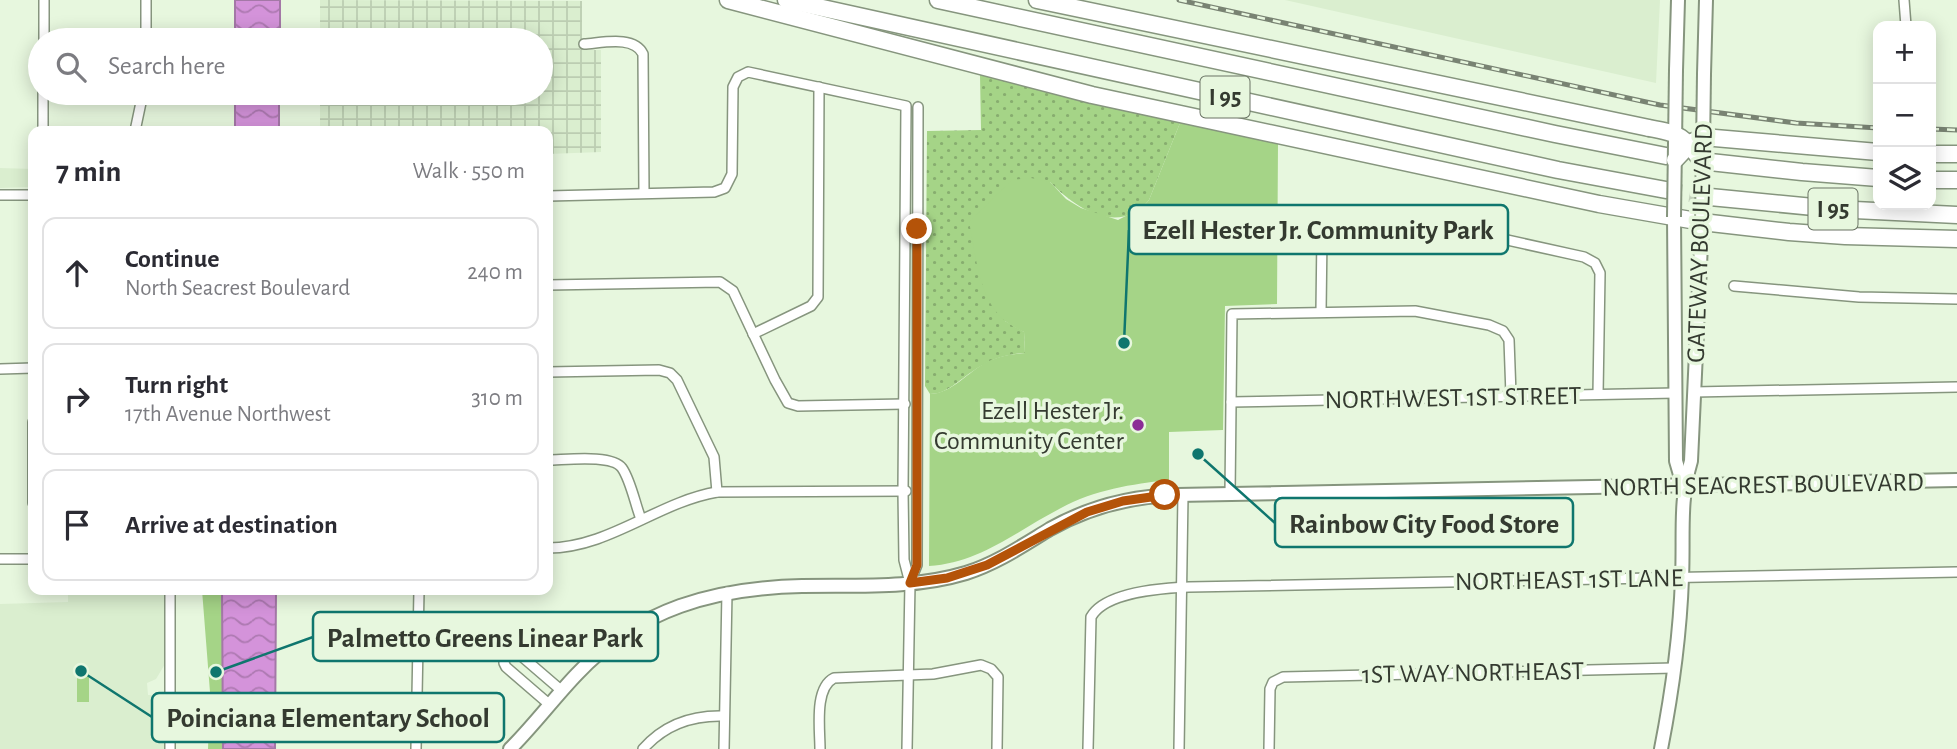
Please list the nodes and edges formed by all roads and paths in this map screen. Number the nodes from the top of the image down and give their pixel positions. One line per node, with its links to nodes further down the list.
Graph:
1 (44, 0): 11 (street)
2 (146, 0): 12 (street)
3 (728, 0): 37 (highway)
4 (786, 0): 30 (highway, I 95)
5 (939, 0): 25 (highway, I 95)
6 (1037, 0): 20 (highway, bridge)
7 (1678, 0): 20 (street, GATEWAY BOULEVARD, bridge)
8 (1706, 0): 21 (street, GATEWAY BOULEVARD, bridge)
9 (1904, 0): 10 (street)
10 (1906, 21)
11 (44, 28)
12 (146, 28)
13 (584, 44): 31 (street)
14 (819, 88): 31 (street); 44 (street); 54 (street)
15 (43, 105): 18 (street)
16 (140, 105): 19 (street)
17 (918, 107): 59 (street)
18 (43, 126)
19 (136, 126)
20 (1675, 133): 21 (highway, bridge); 25 (street, GATEWAY BOULEVARD, bridge)
21 (1701, 139): 22 (highway); 25 (highway, bridge); 26 (highway, bridge)
22 (1873, 152)
23 (1936, 153): 24 (highway)
24 (1957, 154)
25 (1671, 158): 37 (street, GATEWAY BOULEVARD, bridge)
26 (1707, 162): 27 (highway, I 95); 38 (street, GATEWAY BOULEVARD, bridge)
27 (1873, 178)
28 (1936, 180): 29 (highway)
29 (1957, 180)
30 (1666, 190)
31 (644, 193): 34 (street)
32 (0, 195): 33 (street)
33 (28, 195)
34 (553, 196)
35 (1710, 197): 36 (highway, I 95)
36 (1957, 215)
37 (1674, 217): 38 (highway); 50 (street, GATEWAY BOULEVARD)
38 (1702, 222): 39 (highway); 49 (street, GATEWAY BOULEVARD)
39 (1957, 239)
40 (553, 285): 44 (street)
41 (1734, 286): 42 (street)
42 (1957, 299)
43 (1321, 312): 51 (street); 52 (street); 53 (street)
44 (753, 334): 54 (street)
45 (28, 368): 46 (street)
46 (0, 369)
47 (553, 372): 60 (street)
48 (1957, 387): 49 (street)
49 (1694, 392): 57 (street, GATEWAY BOULEVARD)
50 (1676, 393): 51 (street, NORTHWEST 1ST STREET); 57 (street, GATEWAY BOULEVARD)
51 (1598, 394): 52 (street, NORTHWEST 1ST STREET)
52 (1511, 395): 53 (street, NORTHWEST 1ST STREET)
53 (1231, 402): 61 (street)
54 (905, 404): 58 (street)
55 (553, 460): 63 (street)
56 (1957, 480): 57 (street, NORTH SEACREST BOULEVARD)
57 (1684, 485): 61 (street, NORTH SEACREST BOULEVARD); 68 (street, GATEWAY BOULEVARD)
58 (903, 491): 59 (street); 60 (street); 69 (street)
59 (917, 491): 69 (street)
60 (717, 492): 63 (street)
61 (1230, 494): 62 (street, NORTH SEACREST BOULEVARD)
62 (1184, 495): 69 (street, NORTH SEACREST BOULEVARD); 70 (street)
63 (640, 519): 64 (street)
64 (553, 547)
65 (0, 559): 66 (street)
66 (28, 559)
67 (1957, 572): 68 (street, NORTHEAST 1ST LANE)
68 (1682, 577): 70 (street, NORTHEAST 1ST LANE); 74 (street, GATEWAY BOULEVARD)
69 (910, 583): 71 (street, NORTH SEACREST BOULEVARD); 75 (street)
70 (1182, 587): 88 (street, NORTHEAST 1ST LANE); 89 (street)
71 (727, 592): 76 (street, NORTH SEACREST BOULEVARD); 78 (street)
72 (170, 595): 80 (street)
73 (419, 595): 81 (street)
74 (1674, 668): 79 (street, GATEWAY BOULEVARD); 90 (street, 1ST WAY NORTHEAST)
75 (908, 676): 85 (street); 86 (street); 87 (street)
76 (562, 691): 77 (street, NORTH SEACREST BOULEVARD); 77 (street)
77 (550, 705): 82 (street, NORTH SEACREST BOULEVARD)
78 (724, 716): 83 (street); 84 (street)
79 (1664, 748)
80 (170, 749)
81 (416, 749)
82 (510, 749)
83 (643, 749)
84 (724, 749)
85 (820, 749)
86 (907, 749)
87 (997, 749)
88 (1088, 749)
89 (1179, 749)
90 (1269, 749)

